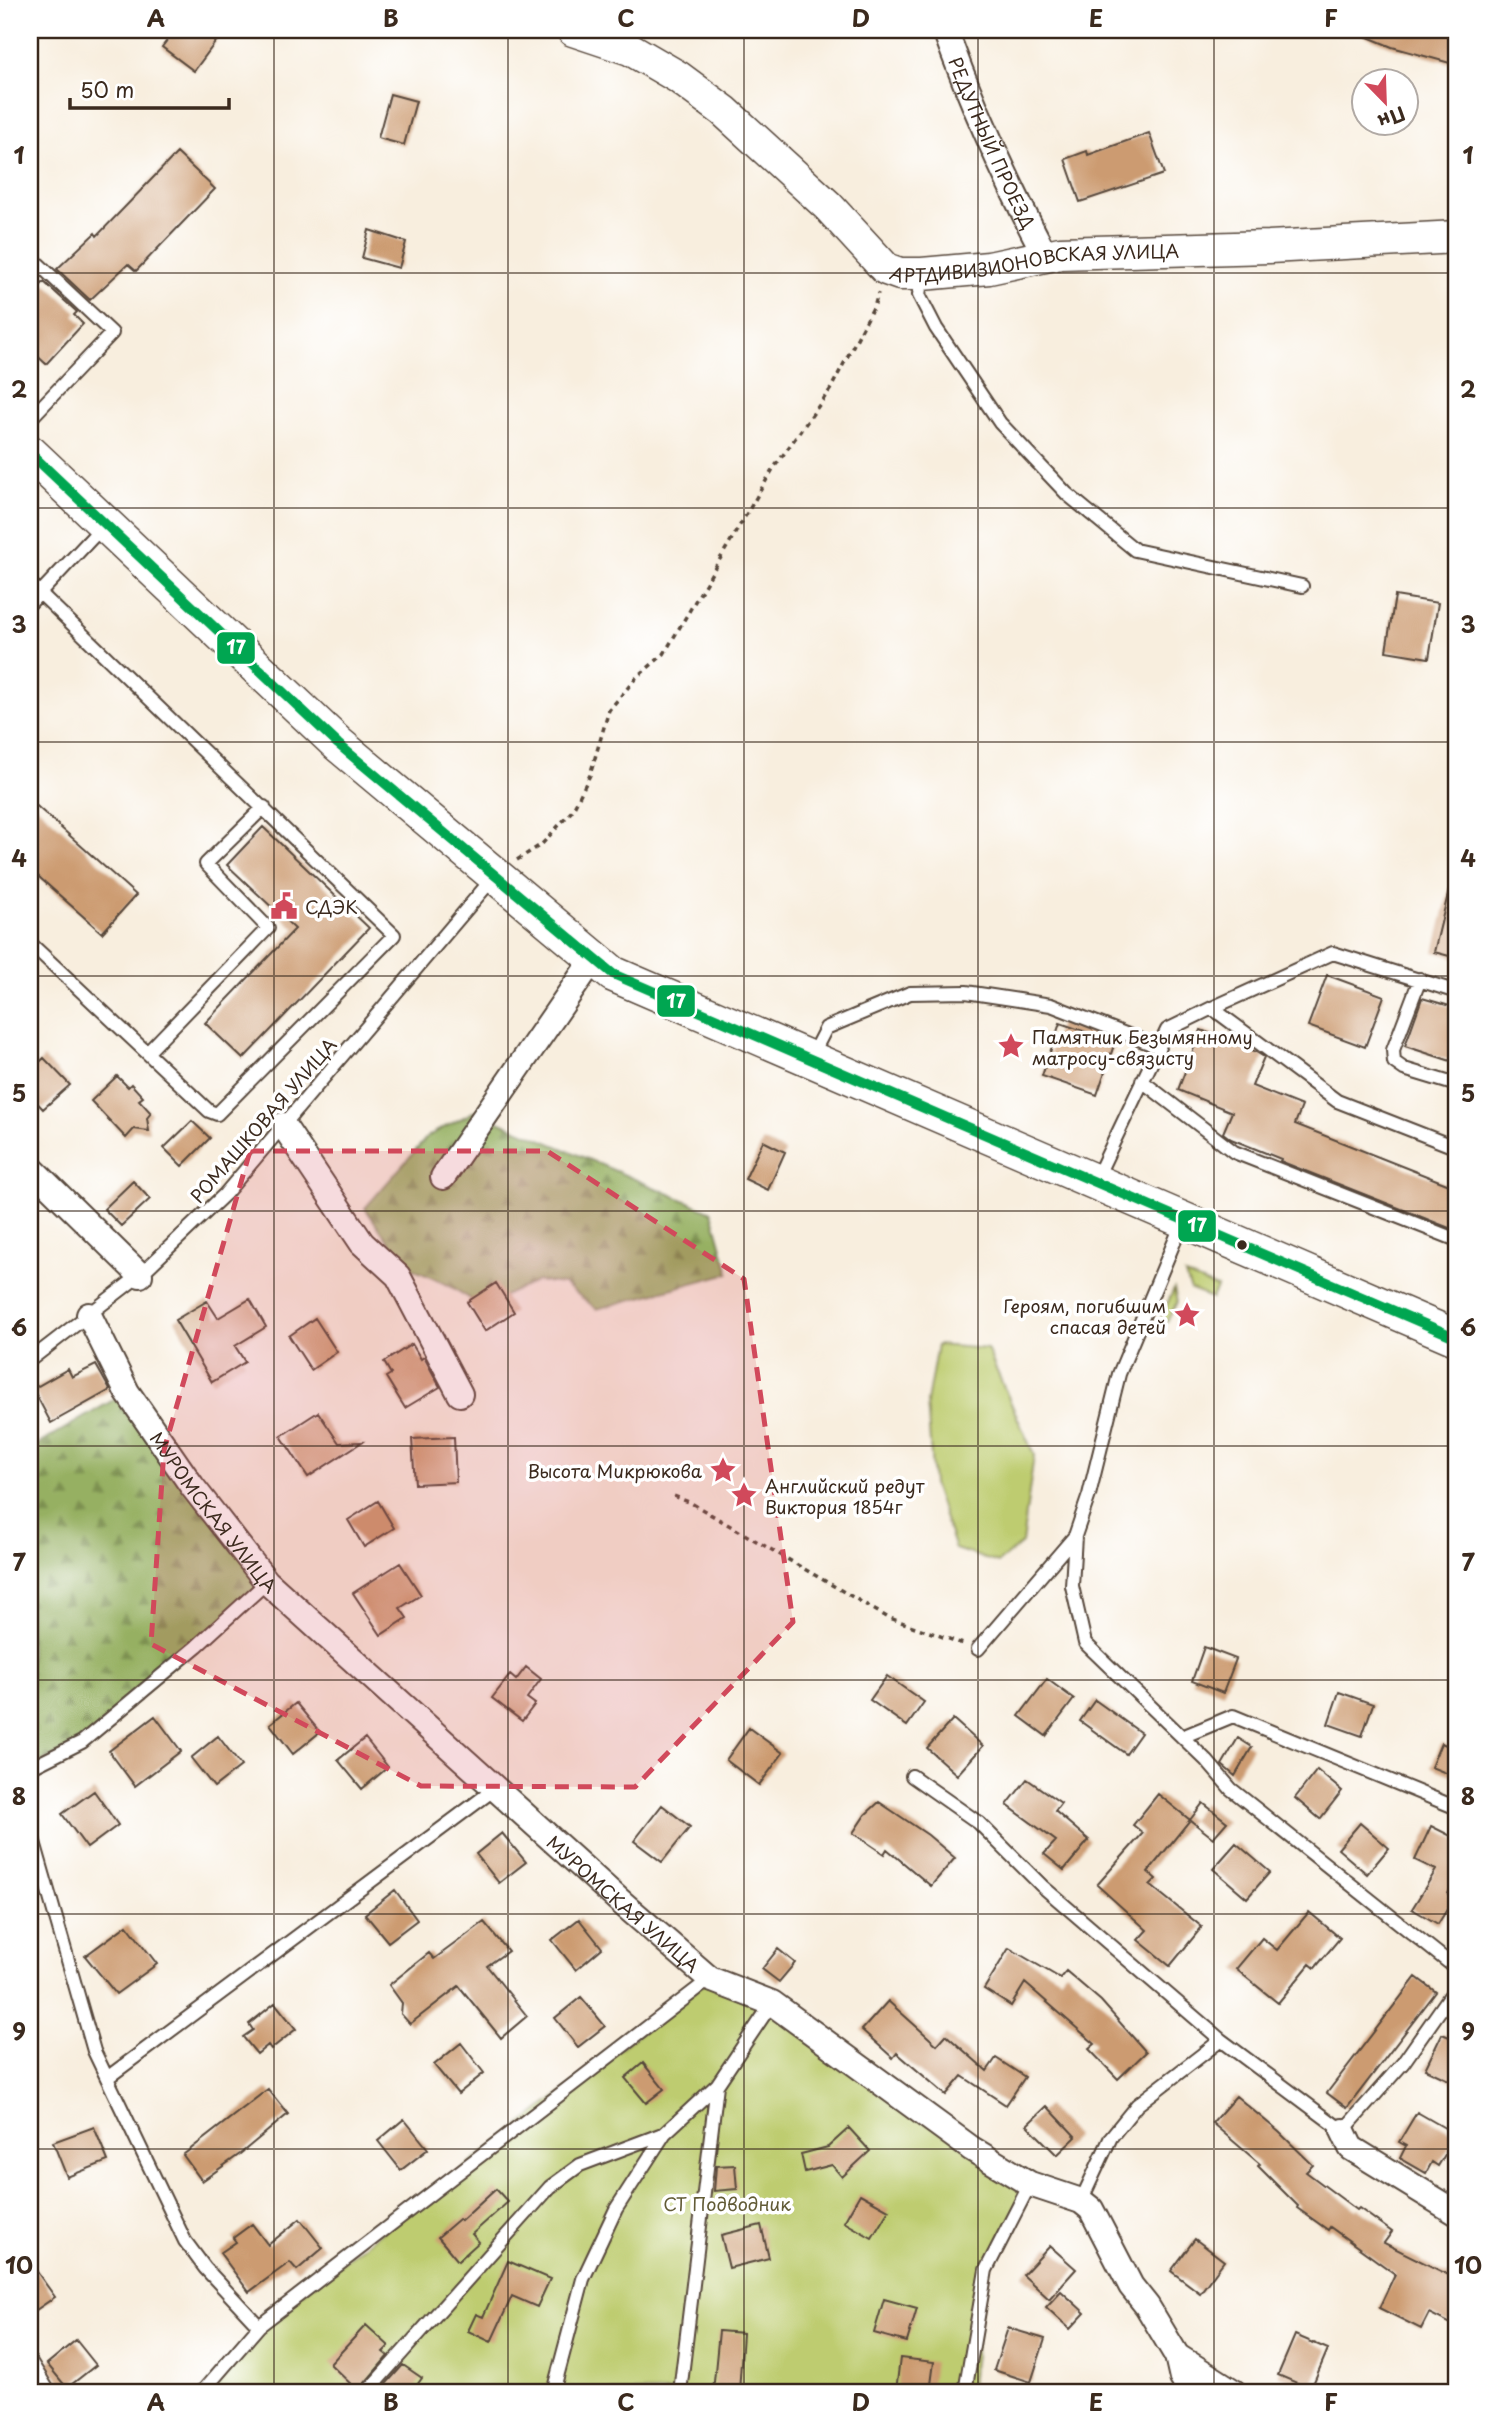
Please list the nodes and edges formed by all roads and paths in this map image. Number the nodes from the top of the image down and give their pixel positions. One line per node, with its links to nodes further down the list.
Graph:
1 (573, 30): 6 (street, АРТДИВИЗИОНОВСКАЯ УЛИЦА)
2 (945, 30): 4 (street, РЕДУТНЫЙ ПРОЕЗД)
3 (1457, 237): 4 (street, АРТДИВИЗИОНОВСКАЯ УЛИЦА)
4 (1045, 255): 7 (street, АРТДИВИЗИОНОВСКАЯ УЛИЦА)
5 (30, 256): 8 (lane)
6 (886, 269): 7 (street, АРТДИВИЗИОНОВСКАЯ УЛИЦА); 16 (path)
7 (922, 274): 12 (lane)
8 (30, 419)
9 (30, 453): 10 (main road)
10 (105, 524): 13 (lane); 16 (main road)
11 (30, 583): 13 (lane)
12 (1302, 586)
13 (40, 593): 14 (lane); 15 (lane)
14 (30, 603)
15 (264, 807): 25 (lane); 25 (lane)
16 (495, 875): 18 (main road); 29 (lane, РОМАШКОВАЯ УЛИЦА)
17 (30, 943): 25 (lane)
18 (594, 958): 26 (main road); 32 (street)
19 (1420, 979): 21 (lane); 23 (lane); 28 (lane)
20 (1457, 982): 21 (lane)
21 (1443, 986): 22 (lane)
22 (1457, 992)
23 (1212, 1008): 24 (lane); 30 (lane)
24 (1158, 1047): 26 (lane); 27 (lane)
25 (146, 1053)
26 (810, 1059): 33 (main road)
27 (1142, 1081): 33 (lane); 35 (lane)
28 (1457, 1085)
29 (284, 1125): 36 (lane, РОМАШКОВАЯ УЛИЦА); 40 (street)
30 (1457, 1148)
31 (30, 1167): 36 (street)
32 (443, 1177)
33 (1094, 1182): 34 (main road)
34 (1183, 1221): 38 (main road); 42 (lane)
35 (1457, 1240)
36 (140, 1275): 37 (lane, РОМАШКОВАЯ УЛИЦА)
37 (89, 1315): 39 (lane, РОМАШКОВАЯ УЛИЦА); 43 (street, МУРОМСКАЯ УЛИЦА)
38 (1457, 1338)
39 (30, 1360)
40 (460, 1394)
41 (674, 1496): 44 (path)
42 (1075, 1536): 44 (lane); 45 (lane)
43 (267, 1581): 46 (lane); 48 (street, МУРОМСКАЯ УЛИЦА)
44 (978, 1648)
45 (1182, 1737): 49 (lane); 51 (lane)
46 (30, 1768)
47 (912, 1776): 55 (lane)
48 (496, 1788): 52 (street, МУРОМСКАЯ УЛИЦА); 56 (lane)
49 (1457, 1808)
50 (30, 1828): 56 (lane)
51 (1457, 1969)
52 (710, 1979): 54 (street, МУРОМСКАЯ УЛИЦА); 63 (lane)
53 (1457, 1986): 58 (lane)
54 (772, 2003): 57 (lane); 60 (street, МУРОМСКАЯ УЛИЦА)
55 (1221, 2040): 58 (lane); 61 (lane)
56 (107, 2078): 63 (lane)
57 (717, 2085): 59 (lane); 70 (lane)
58 (1343, 2131): 62 (street)
59 (666, 2133): 68 (lane); 69 (lane)
60 (1030, 2184): 61 (street, МУРОМСКАЯ УЛИЦА); 71 (lane)
61 (1081, 2201): 64 (street)
62 (1457, 2213)
63 (259, 2326): 67 (lane)
64 (1177, 2356): 72 (street); 73 (street)
65 (30, 2361): 66 (lane)
66 (49, 2392)
67 (202, 2392)
68 (367, 2392)
69 (553, 2392)
70 (680, 2392)
71 (965, 2392)
72 (1192, 2392)
73 (1234, 2392)

